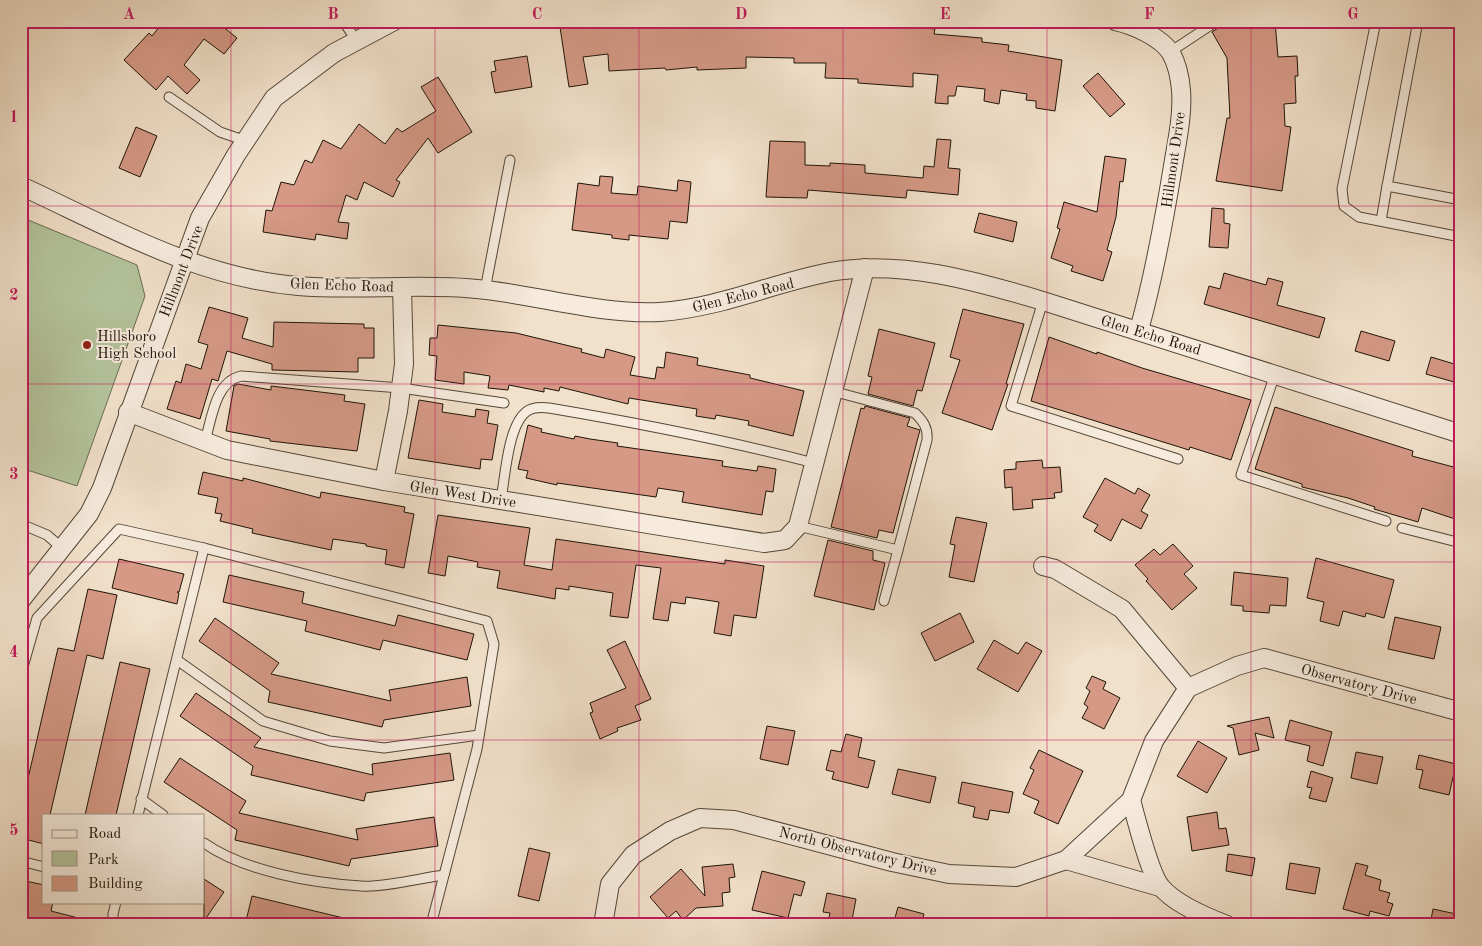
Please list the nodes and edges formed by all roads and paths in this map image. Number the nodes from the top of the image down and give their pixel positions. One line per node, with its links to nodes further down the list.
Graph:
1 (343, 21): 7 (lane)
2 (394, 21): 7 (street, Hillmont Drive)
3 (1116, 21): 8 (street)
4 (1217, 21): 8 (lane)
5 (1376, 21): 15 (lane)
6 (1418, 21): 13 (lane)
7 (357, 41): 10 (street, Hillmont Drive)
8 (1170, 52): 22 (street, Hillmont Drive)
9 (169, 97): 10 (lane)
10 (246, 141): 17 (street, Hillmont Drive)
11 (510, 160): 20 (lane)
12 (21, 186): 17 (street, Glen Echo Road)
13 (1386, 186): 14 (lane); 15 (lane)
14 (1461, 200)
15 (1381, 221): 16 (lane)
16 (1461, 237)
17 (184, 261): 19 (street, Glen Echo Road); 27 (street, Hillmont Drive)
18 (865, 268): 20 (street, Glen Echo Road); 21 (street, Glen Echo Road); 25 (street)
19 (402, 287): 20 (street, Glen Echo Road); 24 (street)
20 (485, 290)
21 (1043, 301): 22 (street, Glen Echo Road); 30 (lane)
22 (1139, 330): 23 (street, Glen Echo Road)
23 (1275, 374): 28 (street, Glen Echo Road); 34 (lane)
24 (401, 388): 26 (lane); 29 (lane); 32 (street)
25 (832, 391): 31 (street); 41 (lane)
26 (504, 402)
27 (128, 412): 29 (street, Glen West Drive); 39 (street, Hillmont Drive)
28 (1461, 434)
29 (205, 441): 32 (street, Glen West Drive)
30 (1178, 459)
31 (814, 463): 33 (lane); 36 (street)
32 (384, 481): 33 (street, Glen West Drive)
33 (501, 500): 36 (street, Glen West Drive)
34 (1386, 521)
35 (21, 524): 39 (lane)
36 (798, 526): 41 (lane)
37 (1402, 528): 38 (lane)
38 (1461, 543)
39 (62, 548): 43 (street, Hillmont Drive)
40 (204, 548): 45 (lane); 46 (lane); 49 (lane)
41 (898, 550): 44 (lane)
42 (1043, 566): 47 (street)
43 (21, 600)
44 (884, 601)
45 (176, 660): 49 (lane); 50 (lane)
46 (21, 674)
47 (1188, 688): 48 (street, Observatory Drive); 51 (street, North Observatory Drive)
48 (1461, 712)
49 (480, 735): 58 (lane)
50 (142, 800): 52 (lane); 53 (lane)
51 (1131, 800): 55 (street, North Observatory Drive); 59 (street)
52 (138, 814)
53 (162, 814)
54 (205, 844): 58 (lane)
55 (1066, 860): 59 (street); 63 (street, North Observatory Drive)
56 (21, 861): 57 (lane)
57 (42, 866)
58 (444, 875): 62 (lane)
59 (1160, 886): 64 (street)
60 (116, 904): 61 (lane)
61 (113, 925)
62 (431, 925)
63 (603, 925)
64 (1227, 925)

